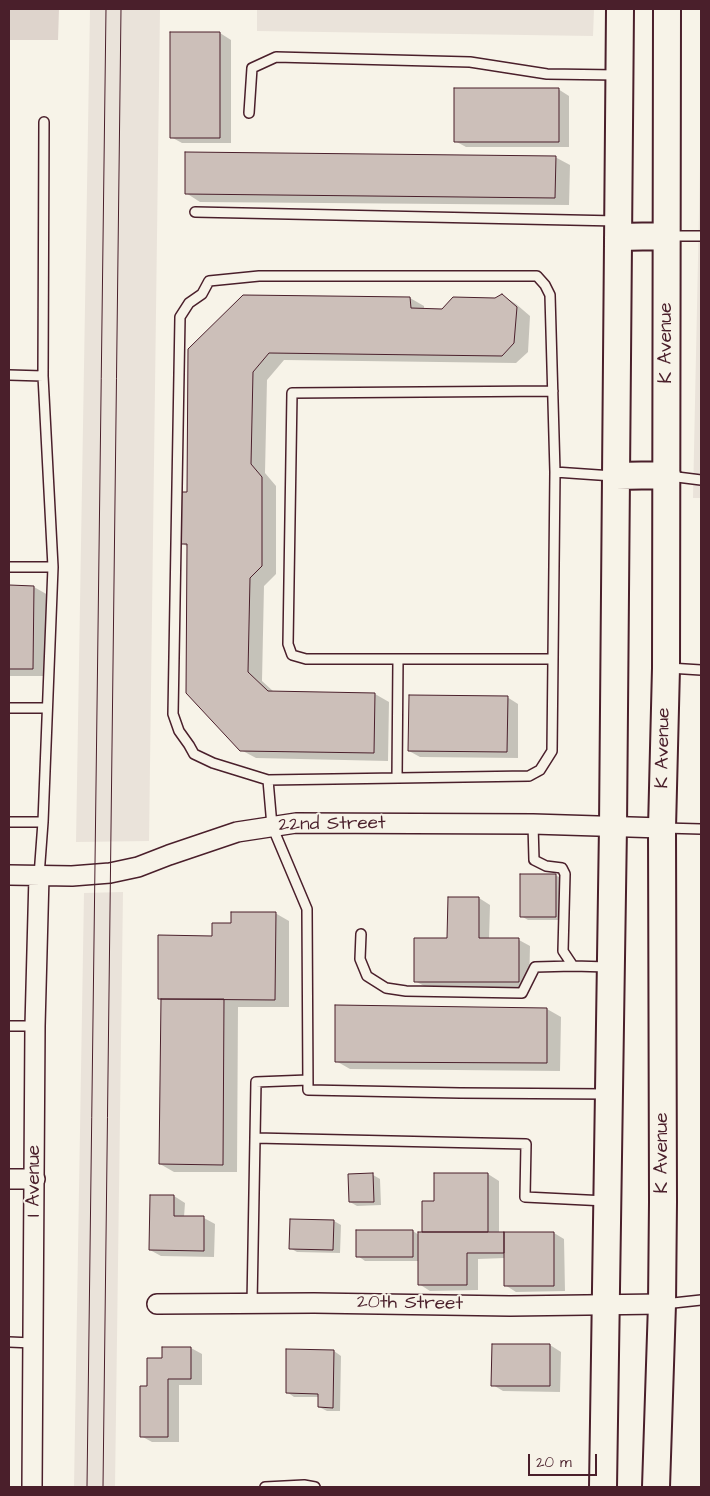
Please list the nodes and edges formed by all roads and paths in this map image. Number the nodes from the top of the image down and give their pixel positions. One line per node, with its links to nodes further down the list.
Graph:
1 (620, 9): 3 (main road)
2 (667, 9): 8 (main road, K Avenue)
3 (619, 75): 4 (lane); 7 (main road)
4 (249, 113)
5 (44, 122): 11 (lane)
6 (194, 212): 7 (lane)
7 (618, 229): 8 (main road); 15 (main road)
8 (667, 236): 9 (lane); 14 (main road, K Avenue)
9 (701, 236)
10 (9, 375): 11 (lane)
11 (43, 376): 18 (lane)
12 (553, 391): 13 (lane); 19 (lane); 26 (lane)
13 (555, 472): 15 (lane); 20 (lane)
14 (666, 475): 15 (main road); 16 (lane); 21 (main road, K Avenue)
15 (616, 476): 31 (main road)
16 (701, 480)
17 (9, 567): 18 (lane)
18 (53, 567): 24 (lane)
19 (398, 659): 20 (lane); 25 (lane)
20 (553, 659): 25 (lane)
21 (666, 668): 22 (lane); 32 (main road, K Avenue)
22 (701, 670)
23 (9, 708): 24 (lane)
24 (47, 708): 28 (lane)
25 (397, 778): 26 (lane)
26 (268, 780): 30 (lane)
27 (9, 822): 28 (lane)
28 (43, 822): 35 (lane)
29 (533, 824): 30 (street, 22nd Street); 31 (street, 22nd Street); 37 (lane)
30 (272, 826): 35 (street, 22nd Street); 41 (lane)
31 (613, 826): 32 (street, 22nd Street); 38 (main road)
32 (662, 828): 33 (lane); 50 (main road, K Avenue)
33 (701, 829)
34 (9, 875): 35 (street, 22nd Street)
35 (39, 876): 40 (street, I Avenue)
36 (361, 934): 37 (lane)
37 (574, 966): 38 (lane)
38 (611, 967): 42 (main road)
39 (9, 1026): 40 (lane)
40 (35, 1026): 45 (street, I Avenue)
41 (308, 1080): 42 (lane); 43 (lane)
42 (609, 1094): 46 (main road)
43 (255, 1138): 46 (lane); 49 (lane)
44 (9, 1179): 45 (street)
45 (35, 1179): 53 (street, I Avenue)
46 (607, 1201): 51 (main road)
47 (701, 1300): 50 (lane)
48 (157, 1304): 49 (street, 20th Street)
49 (252, 1304): 51 (street, 20th Street)
50 (662, 1304): 51 (street, 20th Street); 58 (main road, K Avenue)
51 (606, 1305): 57 (main road)
52 (9, 1342): 53 (lane)
53 (34, 1343): 54 (street, I Avenue)
54 (32, 1487)
55 (265, 1487): 56 (lane)
56 (315, 1487)
57 (603, 1487)
58 (656, 1487)

